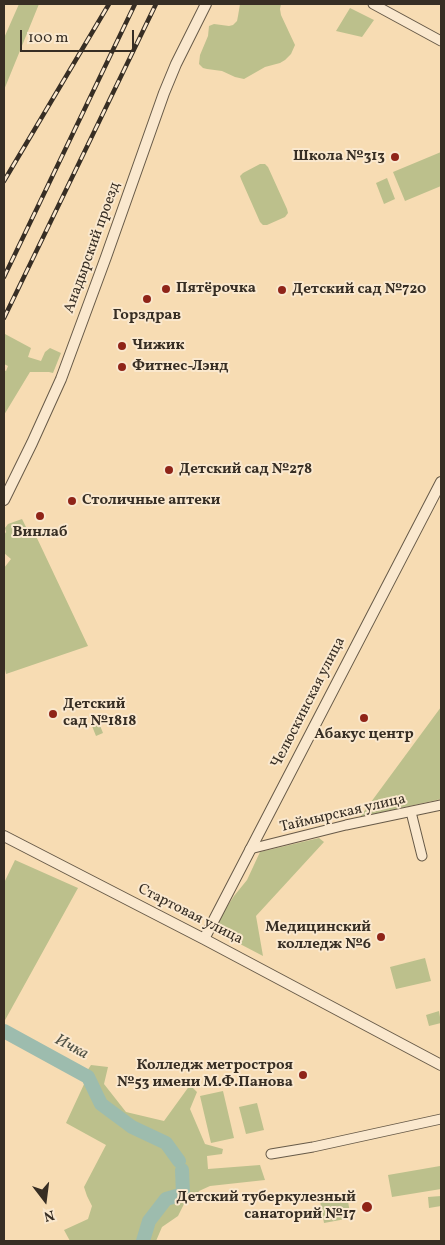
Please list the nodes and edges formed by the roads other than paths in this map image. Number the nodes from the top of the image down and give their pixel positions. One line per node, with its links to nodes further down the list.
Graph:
1 (206, 4): 5 (street, Анадырский проезд)
2 (373, 4): 3 (street)
3 (441, 40)
4 (441, 482): 9 (street, Челюскинская улица)
5 (4, 500)
6 (441, 805): 7 (street, Таймырская улица)
7 (411, 812): 9 (street, Таймырская улица); 10 (street)
8 (4, 836): 11 (street, Стартовая улица)
9 (250, 849): 11 (street, Челюскинская улица)
10 (422, 856)
11 (204, 938): 12 (street, Стартовая улица)
12 (441, 1065)
13 (441, 1119): 14 (street)
14 (271, 1154)

